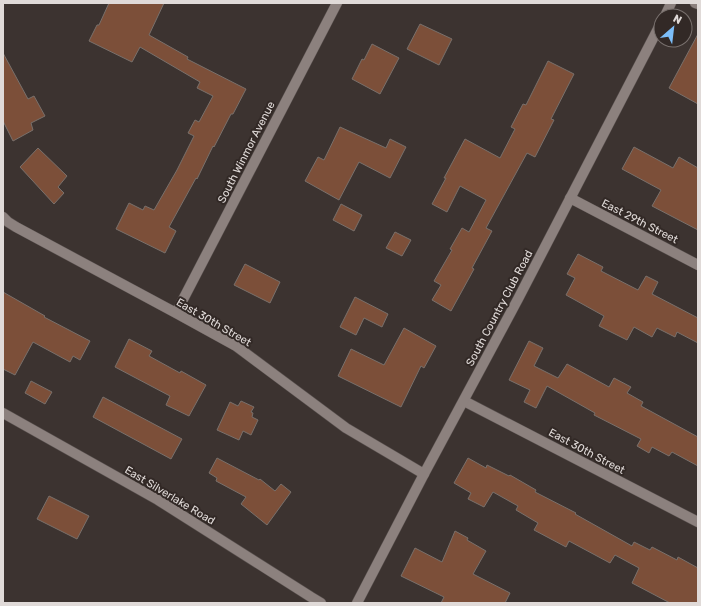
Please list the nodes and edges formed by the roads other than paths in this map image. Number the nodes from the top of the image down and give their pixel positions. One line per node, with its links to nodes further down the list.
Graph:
1 (337, 3): 8 (street, South Winmor Avenue)
2 (695, 3): 3 (street)
3 (698, 4)
4 (653, 38): 5 (street, South Country Club Road)
5 (570, 198): 7 (street, East 29th Street); 9 (street, South Country Club Road)
6 (3, 217): 8 (street, East 30th Street)
7 (698, 265)
8 (176, 313): 11 (street, East 30th Street)
9 (464, 401): 11 (street, South Country Club Road); 12 (street, East 30th Street)
10 (3, 413): 14 (street, East Silverlake Road)
11 (424, 474): 13 (street, South Country Club Road)
12 (698, 522)
13 (358, 602)
14 (321, 603)

